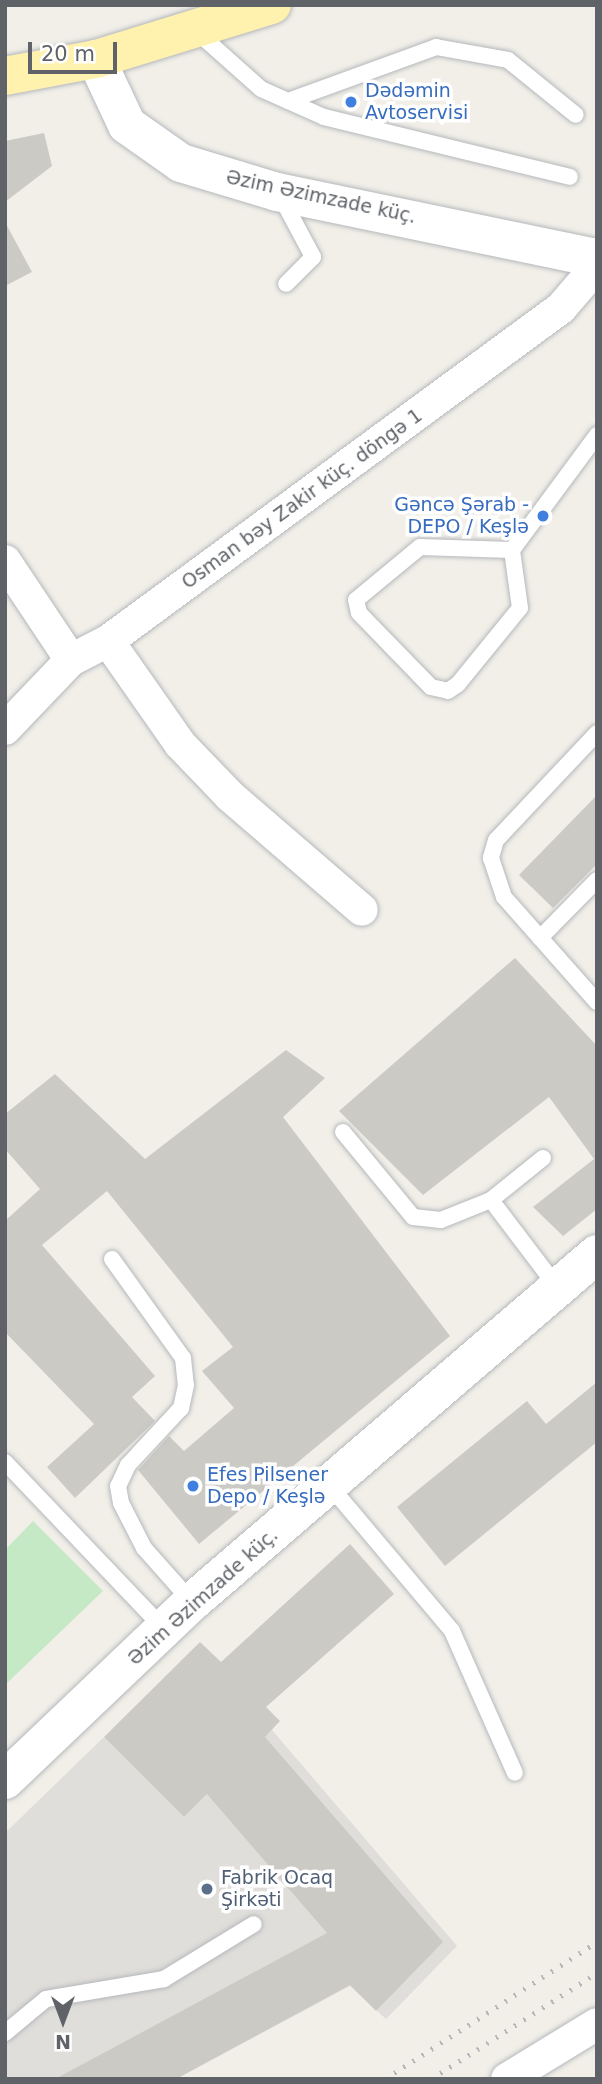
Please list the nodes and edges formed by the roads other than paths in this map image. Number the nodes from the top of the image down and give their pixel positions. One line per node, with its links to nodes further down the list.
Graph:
1 (272, 5): 2 (main road)
2 (196, 31): 3 (main road); 5 (lane)
3 (96, 59): 4 (main road); 8 (street, Əzim Əzimzade küç.)
4 (5, 76)
5 (288, 101): 6 (lane); 7 (lane)
6 (576, 115)
7 (570, 177)
8 (277, 192): 9 (street, Əzim Əzimzade küç.); 11 (lane)
9 (597, 258)
10 (597, 266): 15 (street, Osman bəy Zakir küç. döngə 1)
11 (286, 284)
12 (597, 435): 13 (lane)
13 (512, 550): 13 (lane)
14 (5, 561): 16 (street)
15 (107, 641): 16 (street, Osman bəy Zakir küç. döngə 1); 20 (street)
16 (71, 660): 17 (street, Osman bəy Zakir küç. döngə 1)
17 (5, 729)
18 (597, 733): 21 (lane)
19 (597, 880): 21 (lane)
20 (362, 910)
21 (540, 938): 22 (lane)
22 (597, 1002)
23 (343, 1132): 25 (lane)
24 (543, 1158): 25 (lane)
25 (491, 1200): 28 (lane)
26 (597, 1254): 28 (street, Əzim Əzimzade küç.)
27 (113, 1259): 31 (lane)
28 (557, 1287): 30 (street, Əzim Əzimzade küç.)
29 (5, 1462): 32 (lane)
30 (330, 1486): 31 (street, Əzim Əzimzade küç.); 33 (lane)
31 (192, 1602): 32 (street, Əzim Əzimzade küç.)
32 (164, 1629): 34 (street, Əzim Əzimzade küç.)
33 (515, 1773)
34 (5, 1780)
35 (254, 1924): 37 (lane)
36 (597, 2024): 38 (street)
37 (5, 2033)
38 (507, 2079)

